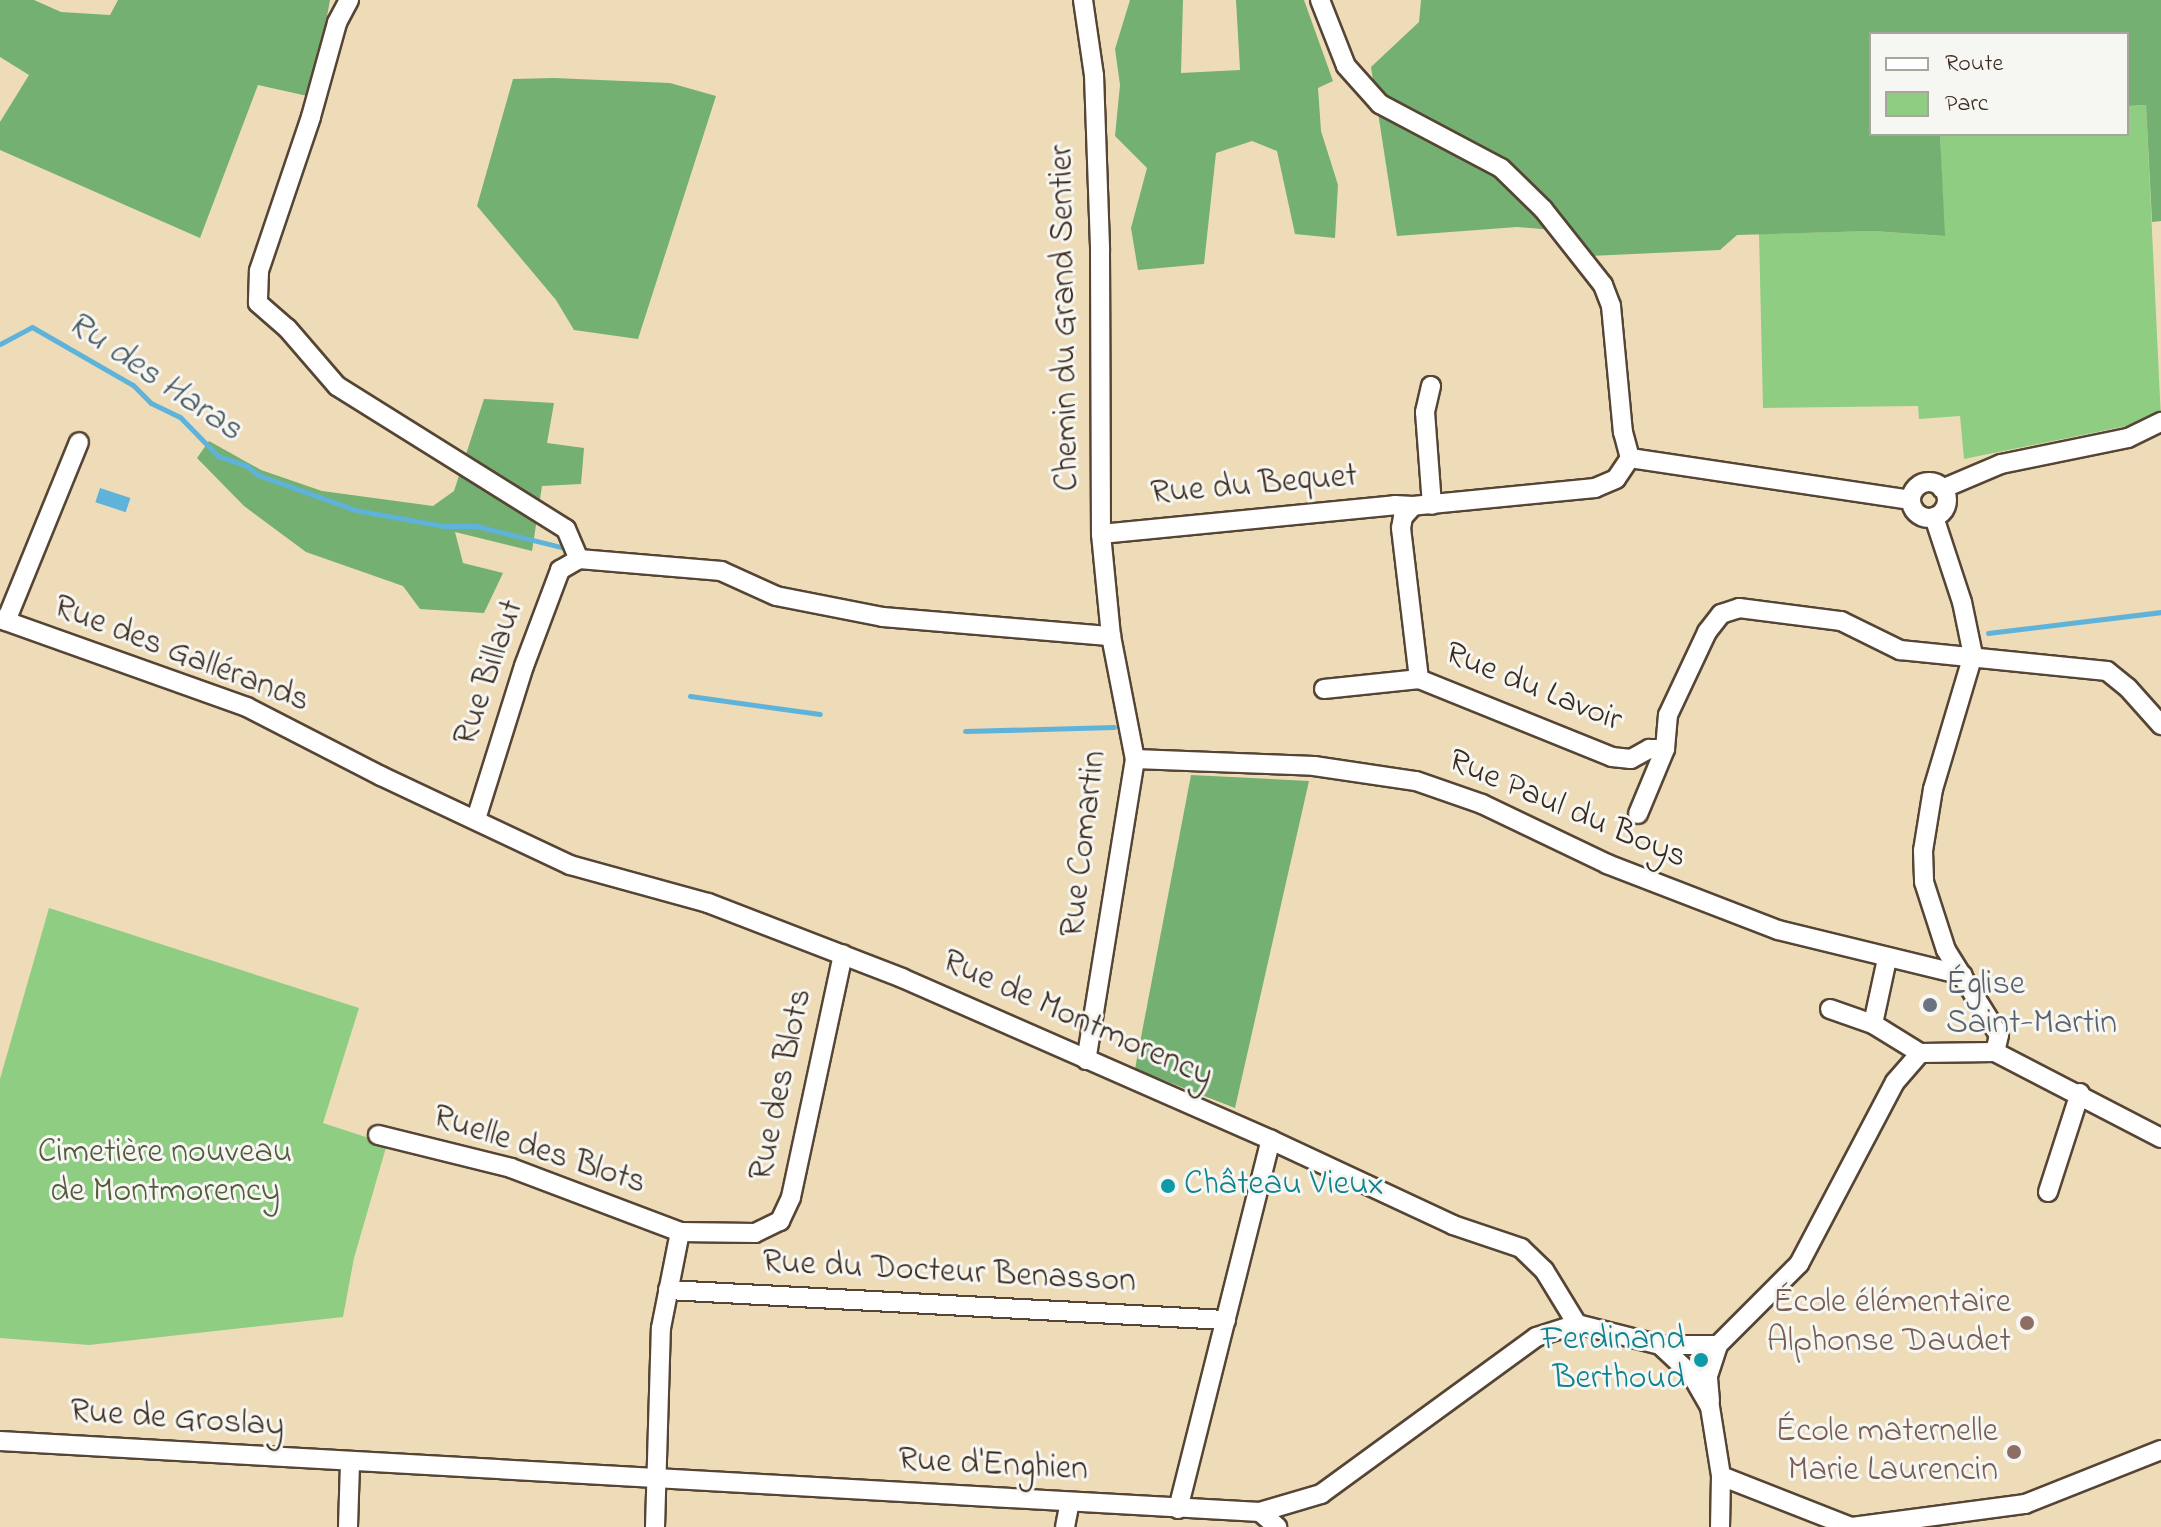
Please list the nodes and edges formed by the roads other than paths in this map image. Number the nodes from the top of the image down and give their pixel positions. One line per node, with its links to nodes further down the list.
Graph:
1 (349, 0): 13 (street)
2 (1083, 0): 12 (street, Chemin du Grand Sentier)
3 (1320, 0): 7 (street)
4 (1431, 386): 10 (street)
5 (2161, 422): 8 (street)
6 (79, 442): 14 (street)
7 (1630, 458): 9 (street); 10 (street)
8 (1942, 489): 9 (street); 11 (street)
9 (1911, 500): 11 (street)
10 (1423, 506): 12 (street, Rue du Bequet); 17 (street, Rue du Lavoir)
11 (1934, 517): 16 (street)
12 (1101, 534): 15 (street, Chemin du Grand Sentier)
13 (579, 559): 15 (street); 24 (street, Rue Billaut)
14 (3, 620): 22 (street, Rue des Gallérands)
15 (1111, 636): 21 (street, Rue Comartin)
16 (1973, 655): 19 (street, Rue du Lavoir); 20 (street, Rue du Lavoir); 27 (street)
17 (1419, 679): 18 (street); 20 (street, Rue du Lavoir)
18 (1324, 689)
19 (2161, 725)
20 (1665, 749): 23 (street)
21 (1135, 759): 26 (street, Rue Paul du Boys); 32 (street, Rue Comartin)
22 (381, 776): 24 (street, Rue de Montmorency)
23 (1638, 814)
24 (476, 819): 25 (street, Rue de Montmorency)
25 (843, 955): 32 (street, Rue de Montmorency); 38 (street, Rue des Blots)
26 (1887, 959): 27 (street, Rue Paul du Boys); 29 (street)
27 (1963, 975): 30 (street)
28 (1830, 1009): 29 (street)
29 (1873, 1024): 31 (street)
30 (1995, 1052): 31 (street); 33 (street)
31 (1920, 1053): 43 (street)
32 (1086, 1060): 36 (street, Rue de Montmorency)
33 (2080, 1093): 35 (street); 37 (street)
34 (378, 1135): 38 (street, Ruelle des Blots)
35 (2161, 1138)
36 (1271, 1140): 40 (street); 41 (street, Rue de Montmorency)
37 (2048, 1192)
38 (680, 1232): 39 (street)
39 (668, 1290): 40 (street, Rue du Docteur Benasson); 49 (street)
40 (1226, 1320): 51 (street)
41 (1577, 1324): 42 (street); 52 (street, Rue d'Enghien)
42 (1660, 1345): 43 (street); 44 (street)
43 (1718, 1345): 44 (street)
44 (1710, 1407): 48 (street)
45 (0, 1441): 47 (street, Rue de Groslay)
46 (2161, 1450): 58 (street)
47 (350, 1463): 49 (street, Rue d'Enghien); 53 (street)
48 (1721, 1476): 57 (street); 58 (street)
49 (657, 1480): 50 (street, Rue d'Enghien); 54 (street)
50 (1070, 1502): 51 (street, Rue d'Enghien); 55 (street)
51 (1178, 1509): 52 (street, Rue d'Enghien)
52 (1260, 1512): 56 (street)
53 (348, 1527)
54 (655, 1527)
55 (1065, 1527)
56 (1277, 1527)
57 (1720, 1527)
58 (1852, 1527)

